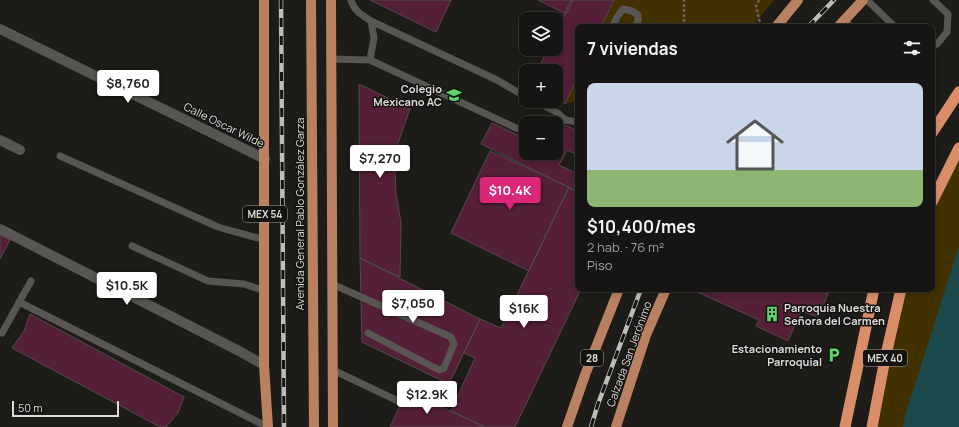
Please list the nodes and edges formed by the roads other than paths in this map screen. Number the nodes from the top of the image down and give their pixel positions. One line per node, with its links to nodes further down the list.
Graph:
1 (264, 0): 30 (main road, MEX 54)
2 (311, 0): 49 (main road, Avenida General Pablo González Garza)
3 (331, 0): 17 (main road)
4 (351, 0): 9 (lane)
5 (798, 0): 12 (main road)
6 (863, 0): 13 (main road)
7 (867, 0): 14 (lane)
8 (933, 0): 16 (lane)
9 (371, 21): 18 (lane); 20 (lane)
10 (614, 24): 11 (lane)
11 (636, 24)
12 (778, 24)
13 (846, 24)
14 (892, 24)
15 (0, 29): 30 (street, Calle Oscar Wilde)
16 (935, 45)
17 (331, 59): 18 (lane); 36 (main road)
18 (370, 60): 25 (lane)
19 (959, 92): 24 (highway)
20 (519, 93)
21 (548, 108): 22 (lane)
22 (564, 120): 23 (lane)
23 (575, 122)
24 (935, 128)
25 (519, 129)
26 (0, 140): 28 (street)
27 (959, 148): 31 (highway)
28 (20, 150)
29 (60, 156): 33 (lane)
30 (265, 159): 33 (main road, MEX 54)
31 (935, 196)
32 (0, 229): 45 (street)
33 (265, 240): 37 (main road, MEX 54)
34 (132, 246): 37 (lane)
35 (31, 281): 42 (lane)
36 (332, 284): 44 (lane); 46 (main road)
37 (265, 291): 45 (main road, MEX 54)
38 (618, 292): 51 (main road, 28)
39 (665, 292): 52 (main road, Calzada San Jerónimo)
40 (873, 292): 53 (highway, MEX 40)
41 (900, 292): 54 (highway, MEX 40)
42 (19, 302): 43 (lane); 48 (lane)
43 (2, 333)
44 (368, 333)
45 (264, 365): 48 (main road, MEX 54)
46 (333, 370): 47 (lane); 50 (main road)
47 (398, 401)
48 (268, 427)
49 (314, 427)
50 (333, 427)
51 (567, 427)
52 (616, 427)
53 (845, 427)
54 (872, 427)

